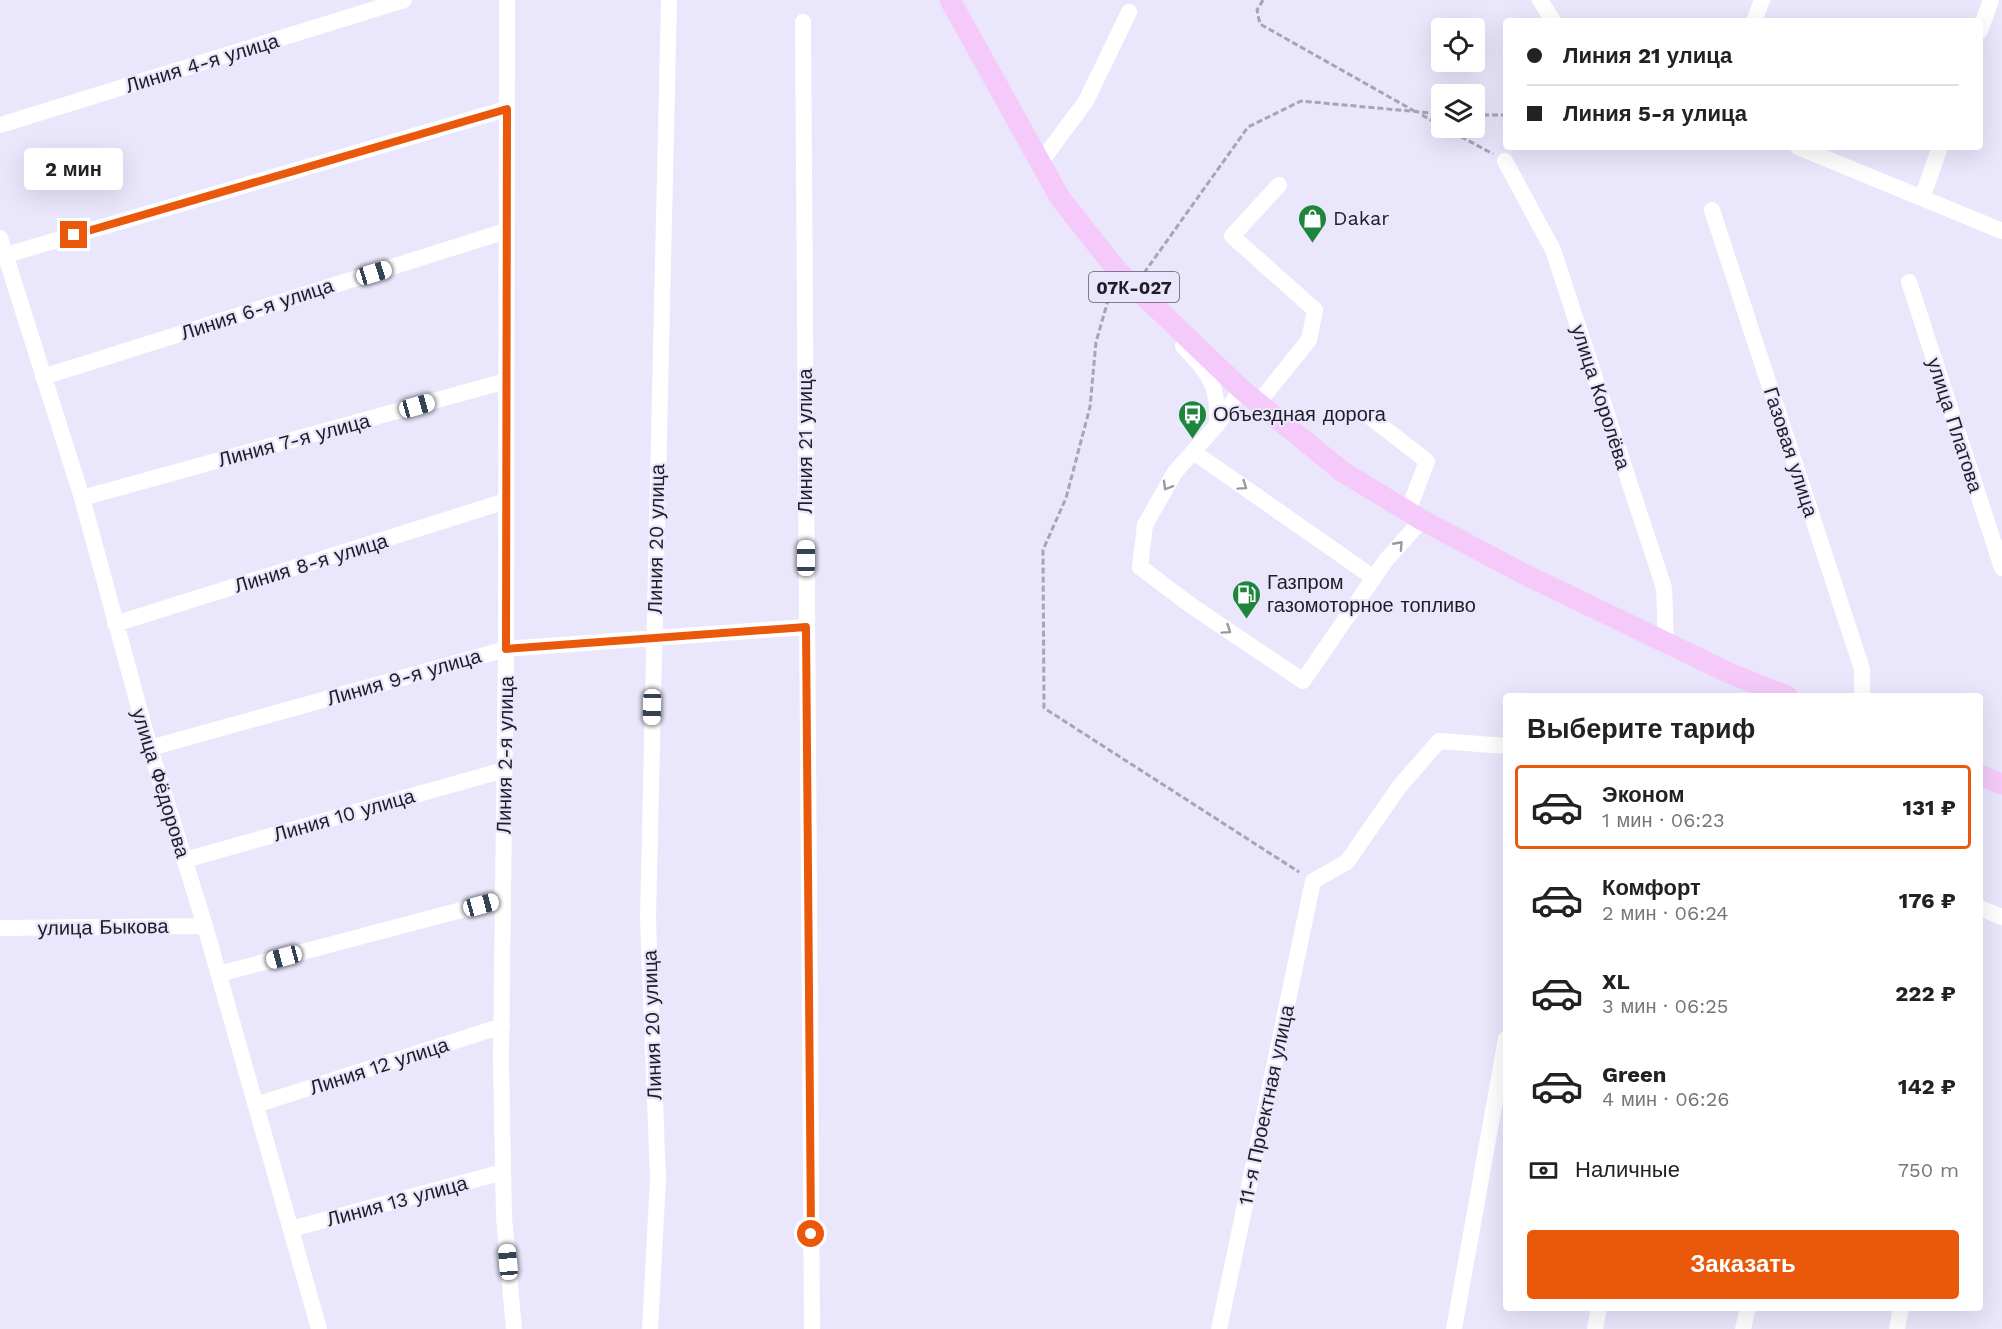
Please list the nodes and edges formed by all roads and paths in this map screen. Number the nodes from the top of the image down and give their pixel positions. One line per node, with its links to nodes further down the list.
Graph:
1 (404, 0): 18 (street, Линия 4-я улица)
2 (507, 0): 14 (street, Линия 2-я улица)
3 (669, 0): 48 (street, Линия 20 улица)
4 (950, 0): 23 (main road, 07К-027)
5 (1263, 0): 17 (path)
6 (1540, 0): 10 (street)
7 (1762, 0): 11 (street)
8 (1990, 0): 13 (street)
9 (1129, 12): 23 (street)
10 (1551, 18)
11 (1755, 18)
12 (803, 22): 47 (street, Линия 21 улица)
13 (1983, 22)
14 (507, 109): 27 (street, Линия 2-я улица); 30 (street)
15 (1485, 115): 16 (path)
16 (1503, 115)
17 (1431, 120)
18 (0, 125)
19 (1463, 138): 22 (path)
20 (1805, 150): 25 (street)
21 (1939, 150): 25 (street)
22 (1505, 161): 49 (street, улица Королёва)
23 (1040, 163): 31 (main road, 07К-027)
24 (1279, 185): 37 (street)
25 (1922, 198): 28 (street)
26 (1712, 210): 52 (street, Газовая улица)
27 (506, 231): 34 (street, Линия 6-я улица); 35 (street, Линия 2-я улица)
28 (2002, 231)
29 (0, 238): 30 (street, улица Фёдорова)
30 (6, 255): 34 (street, улица Фёдорова)
31 (1117, 270): 33 (main road, 07К-027); 59 (path)
32 (1909, 282): 44 (street, улица Платова)
33 (1147, 301): 36 (main road, 07К-027); 39 (street)
34 (43, 377): 41 (street, улица Фёдорова)
35 (506, 381): 41 (street, Линия 7-я улица); 42 (street, Линия 2-я улица)
36 (1240, 389): 37 (main road, 07К-027); 39 (street)
37 (1258, 403): 43 (main road, 07К-027)
38 (1370, 417): 43 (street)
39 (1217, 425): 40 (street)
40 (1195, 453): 45 (street, one-way to 45); 45 (street, one-way to 45)
41 (82, 498): 46 (street, улица Фёдорова)
42 (506, 501): 46 (street, Линия 8-я улица); 50 (street, Линия 2-я улица)
43 (1415, 515): 45 (street, one-way to 43); 49 (main road, 07К-027)
44 (2002, 567)
45 (1374, 578)
46 (115, 624): 54 (street, улица Фёдорова)
47 (806, 627): 48 (street, Линия 9-я улица); 77 (street, Линия 21 улица)
48 (654, 637): 50 (street, Линия 9-я улица); 76 (street, Линия 20 улица)
49 (1666, 642): 51 (main road, 07К-027)
50 (506, 649): 54 (street, Линия 9-я улица); 55 (street, Линия 2-я улица)
51 (1780, 693)
52 (1862, 693)
53 (1503, 746): 59 (street)
54 (150, 748): 58 (street, улица Фёдорова)
55 (504, 770): 58 (street, Линия 10 улица); 60 (street, Линия 2-я улица)
56 (1983, 776): 57 (main road)
57 (2002, 784)
58 (185, 860): 63 (street, улица Фёдорова)
59 (1313, 881): 78 (street, 11-я Проектная улица)
60 (503, 899): 65 (street); 66 (street, Линия 2-я улица)
61 (1983, 911): 62 (street)
62 (2002, 917)
63 (205, 926): 64 (street, улица Быкова); 65 (street, улица Фёдорова)
64 (0, 928)
65 (219, 975): 68 (street, улица Фёдорова)
66 (501, 1026): 68 (street, Линия 12 улица); 69 (street, Линия 2-я улица)
67 (1503, 1056): 79 (street)
68 (256, 1105): 70 (street, улица Фёдорова)
69 (503, 1172): 70 (street, Линия 13 улица); 75 (street, Линия 2-я улица)
70 (291, 1229): 74 (street, улица Фёдорова)
71 (1598, 1311): 80 (street)
72 (1747, 1311): 81 (street)
73 (1900, 1311): 82 (street)
74 (319, 1329)
75 (514, 1329)
76 (650, 1329)
77 (812, 1329)
78 (1220, 1329)
79 (1454, 1329)
80 (1595, 1329)
81 (1743, 1329)
82 (1897, 1329)

